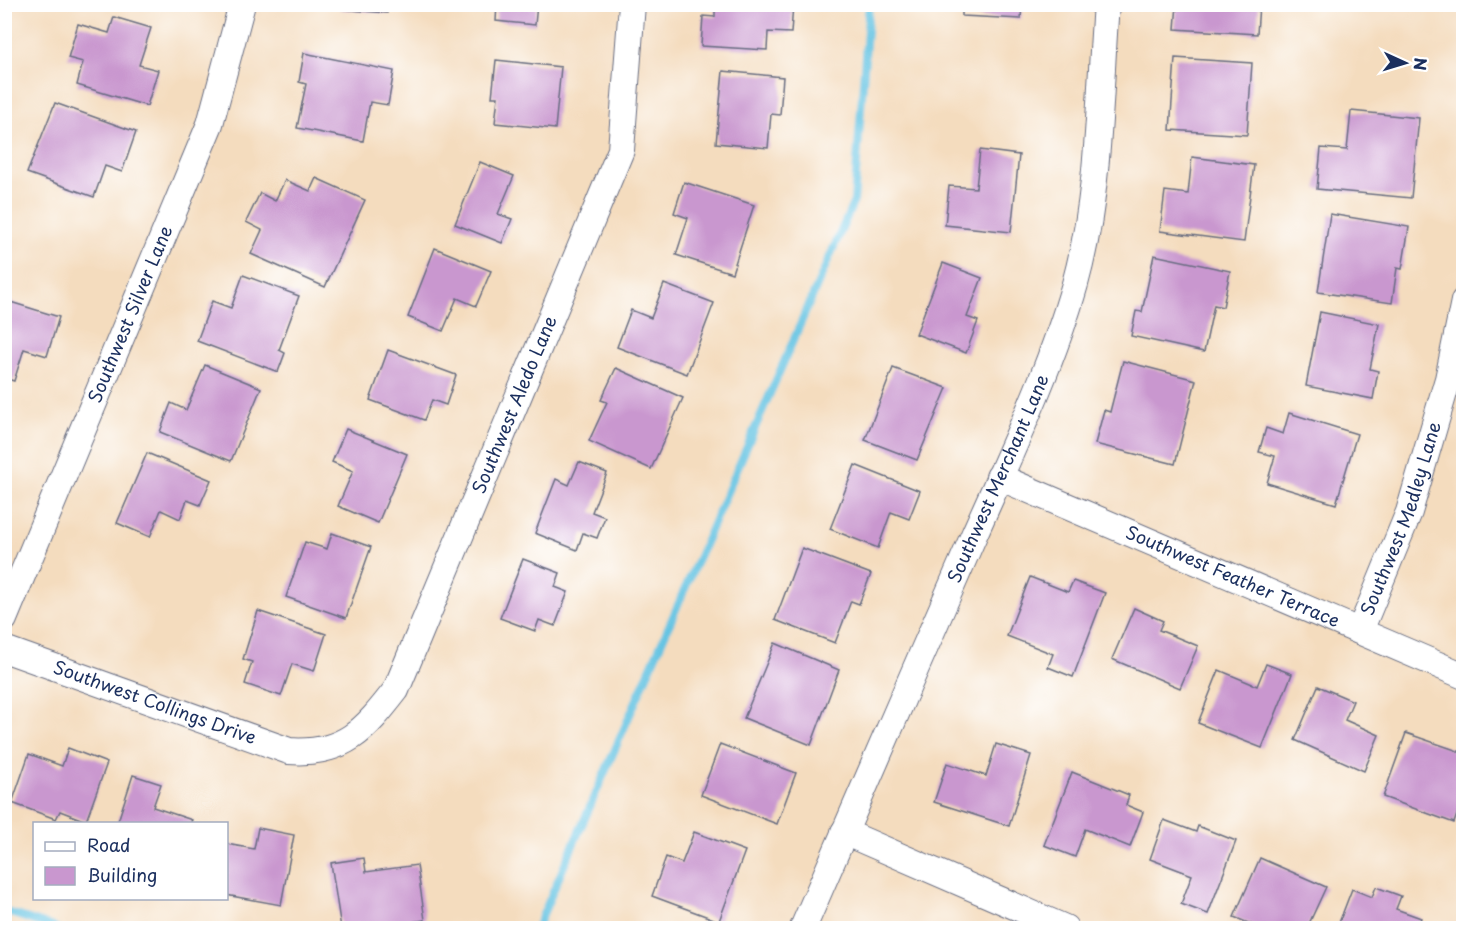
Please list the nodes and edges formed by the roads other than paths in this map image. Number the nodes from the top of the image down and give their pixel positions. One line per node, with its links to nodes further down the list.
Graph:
1 (242, 4): 6 (street, Southwest Silver Lane)
2 (632, 4): 10 (street, Southwest Aledo Lane)
3 (1106, 4): 5 (street, Southwest Merchant Lane)
4 (1464, 301): 7 (street, Southwest Medley Lane)
5 (999, 477): 7 (street, Southwest Feather Terrace); 11 (street, Southwest Merchant Lane)
6 (4, 619)
7 (1360, 631): 9 (street, Southwest Feather Terrace)
8 (4, 649): 10 (street, Southwest Collings Drive)
9 (1464, 676)
10 (308, 752)
11 (844, 832): 12 (street, Southwest Merchant Lane); 13 (street)
12 (803, 928)
13 (1065, 928)

